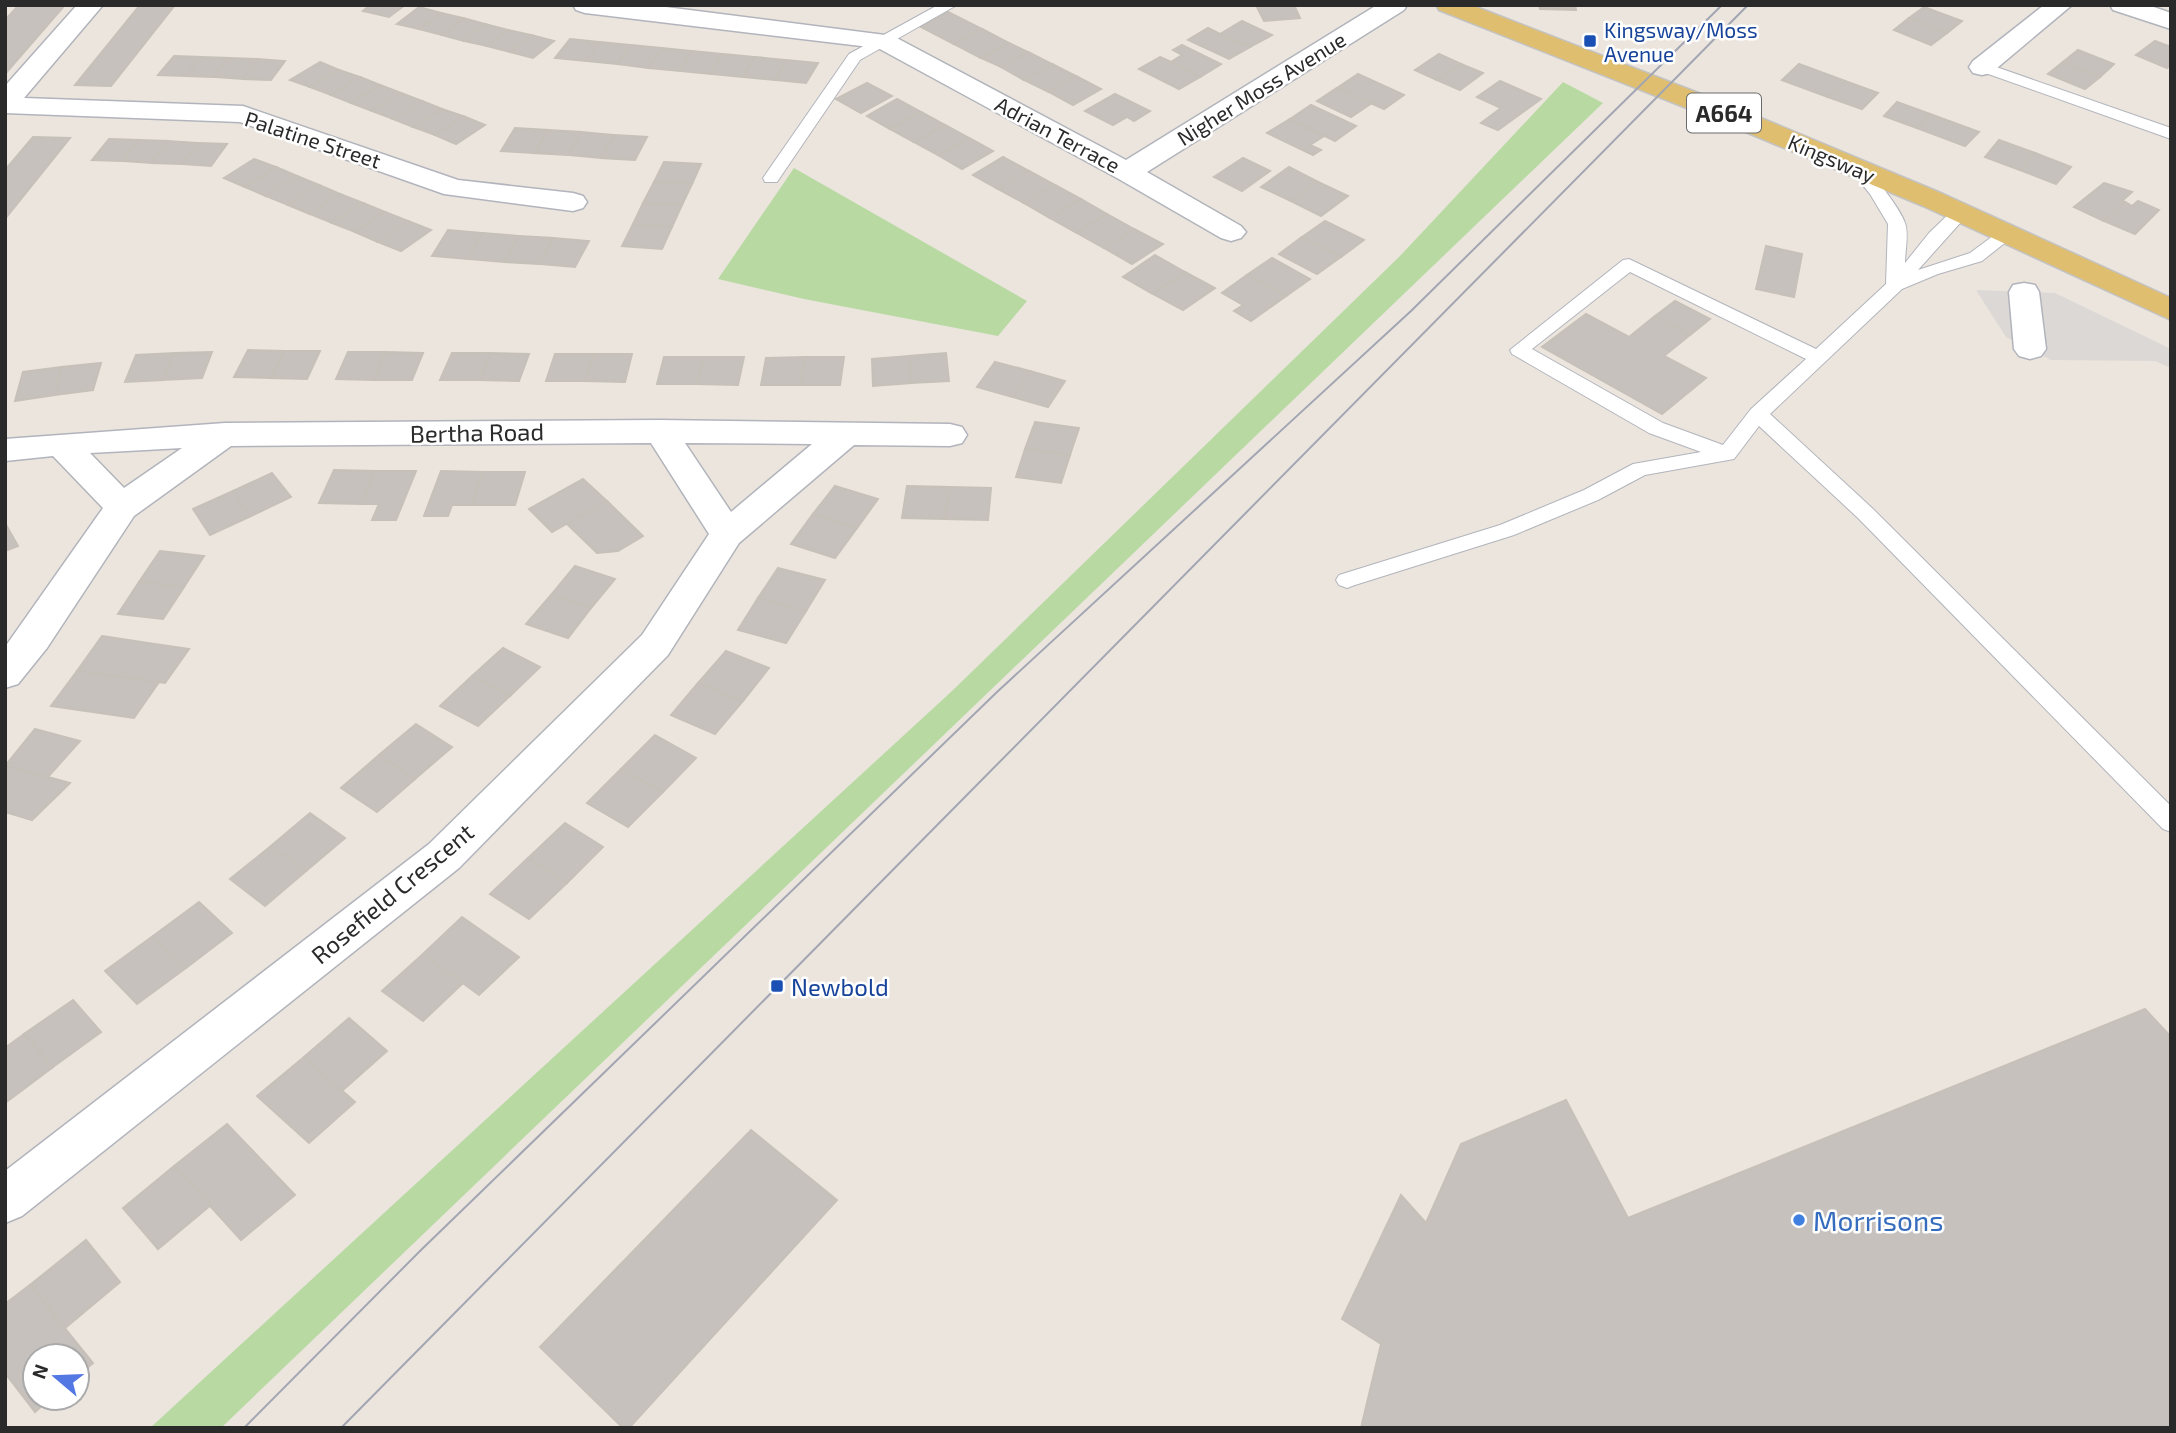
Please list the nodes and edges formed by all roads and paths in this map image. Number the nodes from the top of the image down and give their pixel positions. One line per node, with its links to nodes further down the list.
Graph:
1 (91, 5): 12 (street)
2 (585, 5): 8 (street)
3 (950, 5): 10 (lane)
4 (1395, 5): 15 (street, Nigher Moss Avenue)
5 (1448, 5): 14 (main road, Kingsway / A664)
6 (2060, 5): 11 (street)
7 (2122, 5): 9 (street)
8 (713, 13): 10 (street)
9 (2171, 21)
10 (884, 41): 15 (street, Adrian Terrace); 16 (lane)
11 (1982, 67): 13 (lane)
12 (5, 104): 17 (street, Palatine Street)
13 (2171, 134)
14 (1857, 169): 18 (main road, Kingsway / A664); 21 (lane)
15 (1127, 172): 19 (street, Adrian Terrace)
16 (771, 178)
17 (573, 202)
18 (1961, 212): 20 (main road, Kingsway / A664); 21 (lane)
19 (1231, 232)
20 (2007, 234): 21 (lane); 23 (main road, Kingsway / A664)
21 (1895, 286): 25 (lane)
22 (2024, 292): 24 (street)
23 (2171, 310)
24 (2030, 349)
25 (1817, 357): 26 (lane); 33 (lane)
26 (1758, 414): 33 (lane); 38 (lane)
27 (660, 431): 28 (street, Bertha Road); 29 (street, Bertha Road); 35 (street)
28 (847, 433): 30 (street, Bertha Road); 35 (street, Rosefield Crescent)
29 (225, 434): 31 (street, Bertha Road); 34 (street)
30 (950, 435)
31 (61, 444): 32 (street, Bertha Road); 34 (street)
32 (5, 450)
33 (1727, 454): 36 (lane)
34 (122, 507): 37 (street)
35 (727, 534): 39 (street, Rosefield Crescent)
36 (1347, 580)
37 (5, 674)
38 (2171, 822)
39 (5, 1200)

